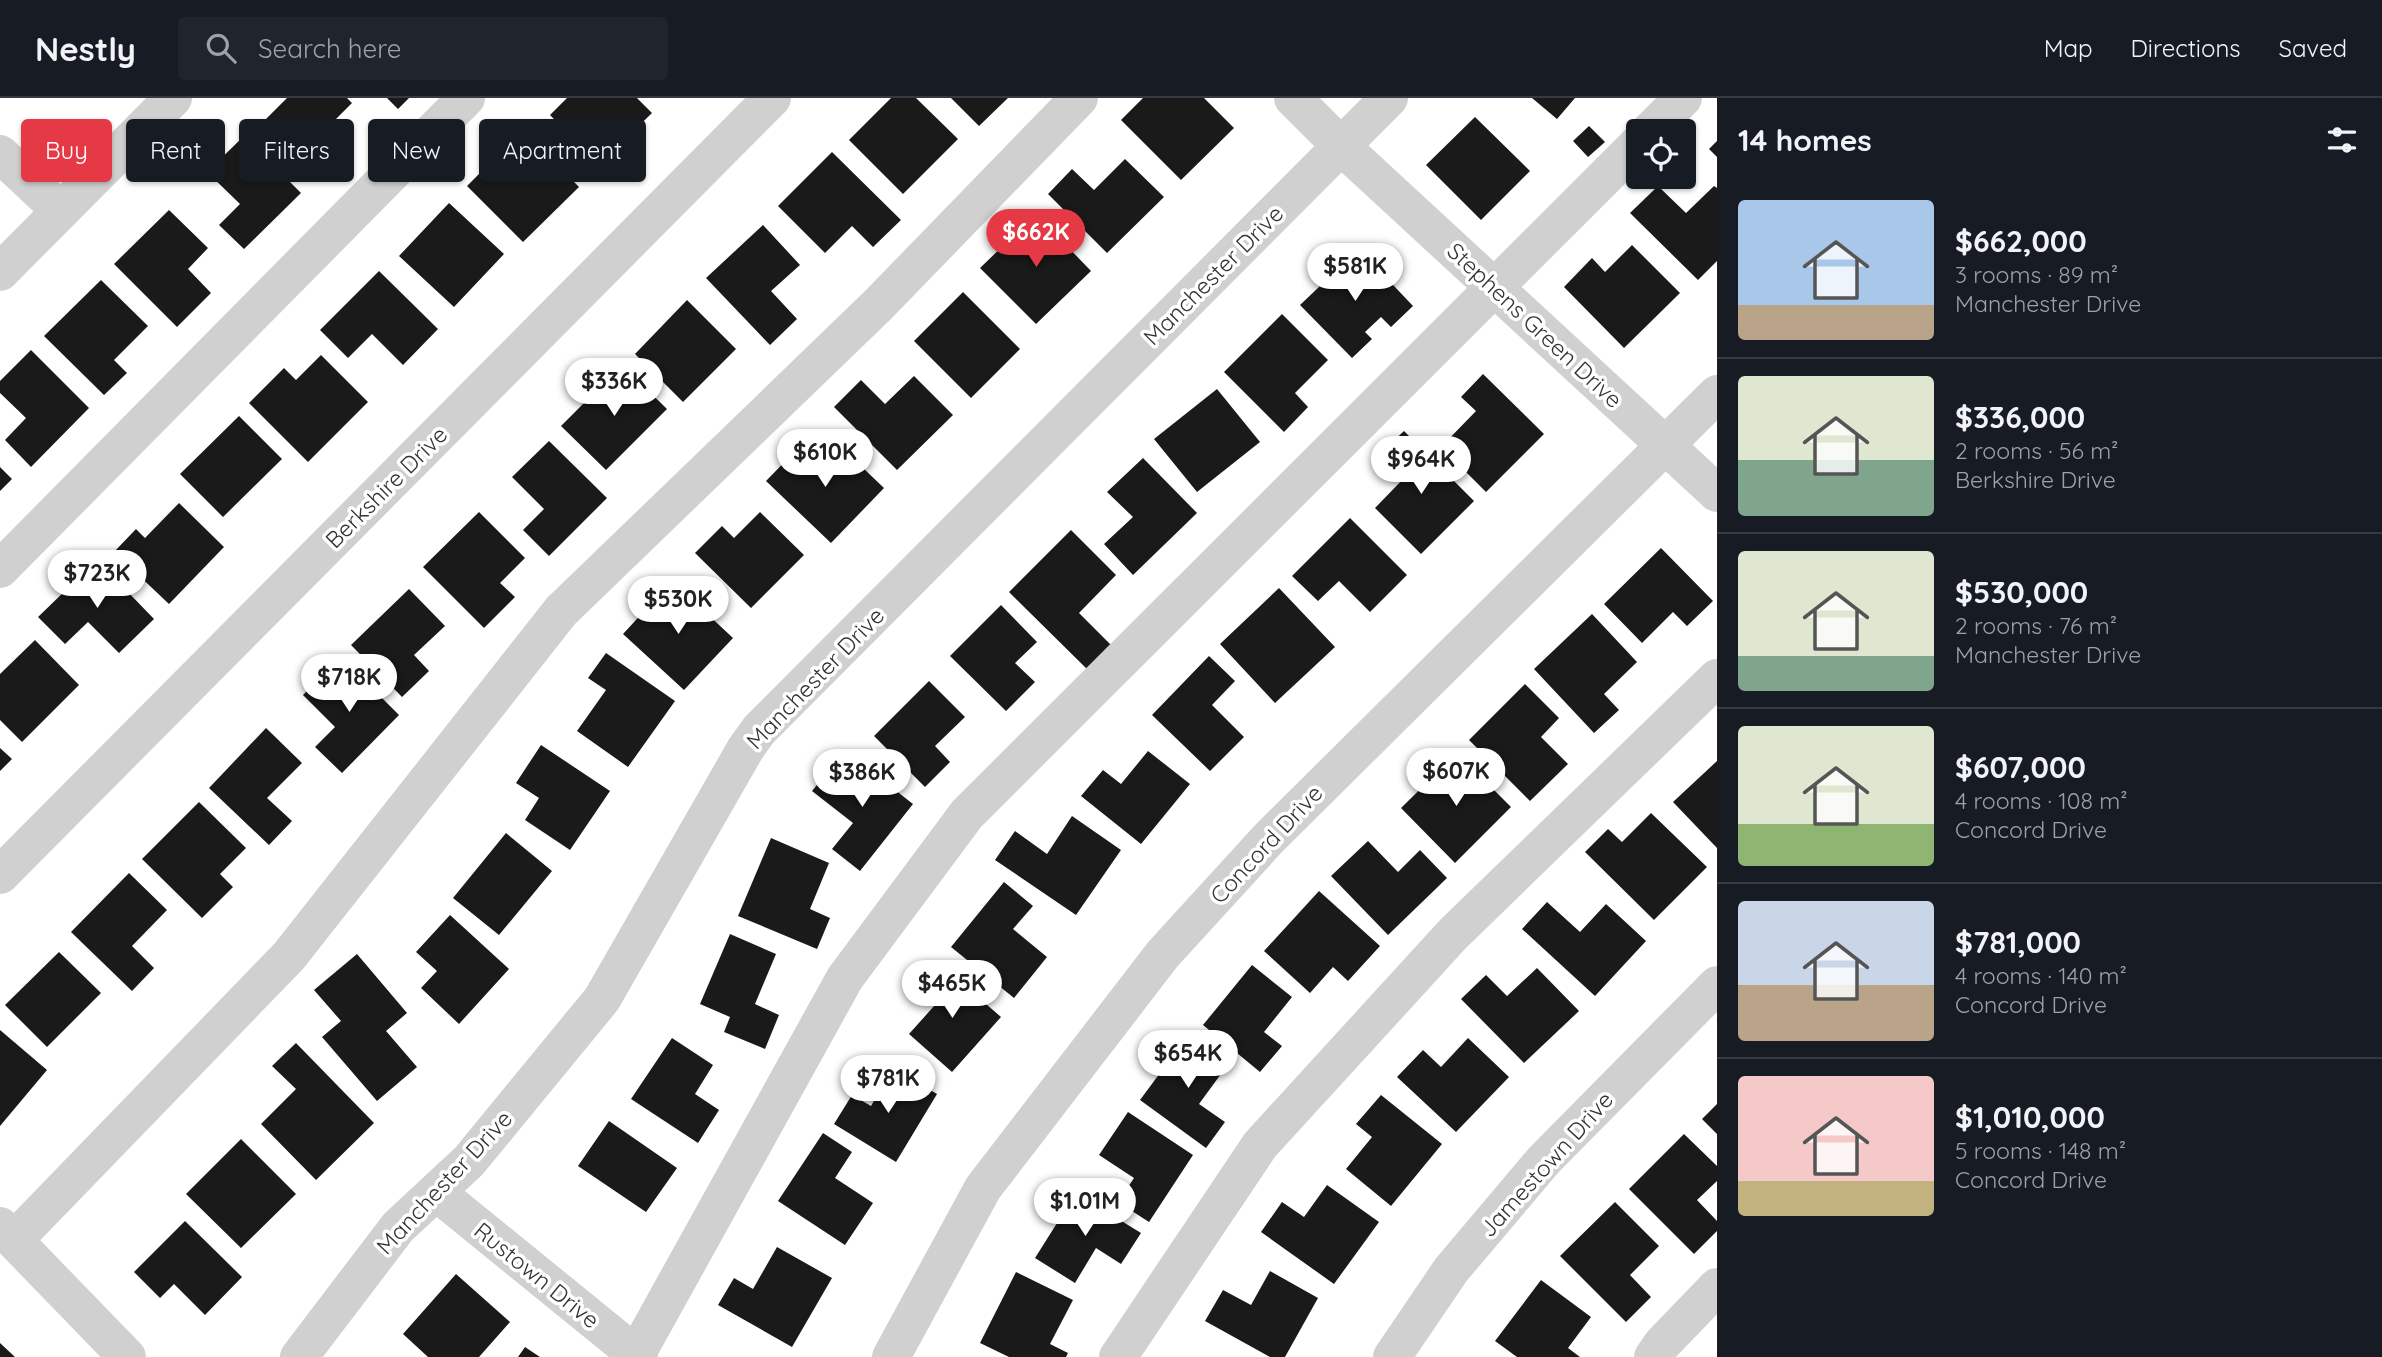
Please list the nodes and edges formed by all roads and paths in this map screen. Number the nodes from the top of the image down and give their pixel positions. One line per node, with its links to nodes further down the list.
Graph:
1 (173, 98): 12 (street)
2 (466, 98): 18 (street)
3 (772, 98): 20 (street, Berkshire Drive)
4 (1079, 98): 23 (street)
5 (1293, 98): 9 (street, Stephens Green Drive)
6 (1389, 98): 9 (street, Manchester Drive)
7 (1683, 98): 8 (street)
8 (1662, 119)
9 (1341, 146): 14 (street, Stephens Green Drive); 22 (street, Manchester Drive)
10 (0, 154): 12 (street)
11 (1626, 156): 14 (street)
12 (61, 211): 13 (street)
13 (0, 272)
14 (1495, 288): 16 (street, Stephens Green Drive); 25 (street)
15 (1717, 394): 16 (street, Concord Drive)
16 (1664, 444): 17 (street, Stephens Green Drive); 28 (street, Concord Drive)
17 (1717, 493)
18 (0, 569)
19 (1717, 678): 29 (street)
20 (0, 875)
21 (1717, 985): 30 (street, Jamestown Drive)
22 (436, 1192): 25 (street, Rustown Drive); 27 (street, Manchester Drive)
23 (7, 1233): 26 (street)
24 (1717, 1287): 31 (street)
25 (637, 1356)
26 (127, 1357)
27 (299, 1357)
28 (891, 1357)
29 (1118, 1357)
30 (1392, 1357)
31 (1653, 1357)

